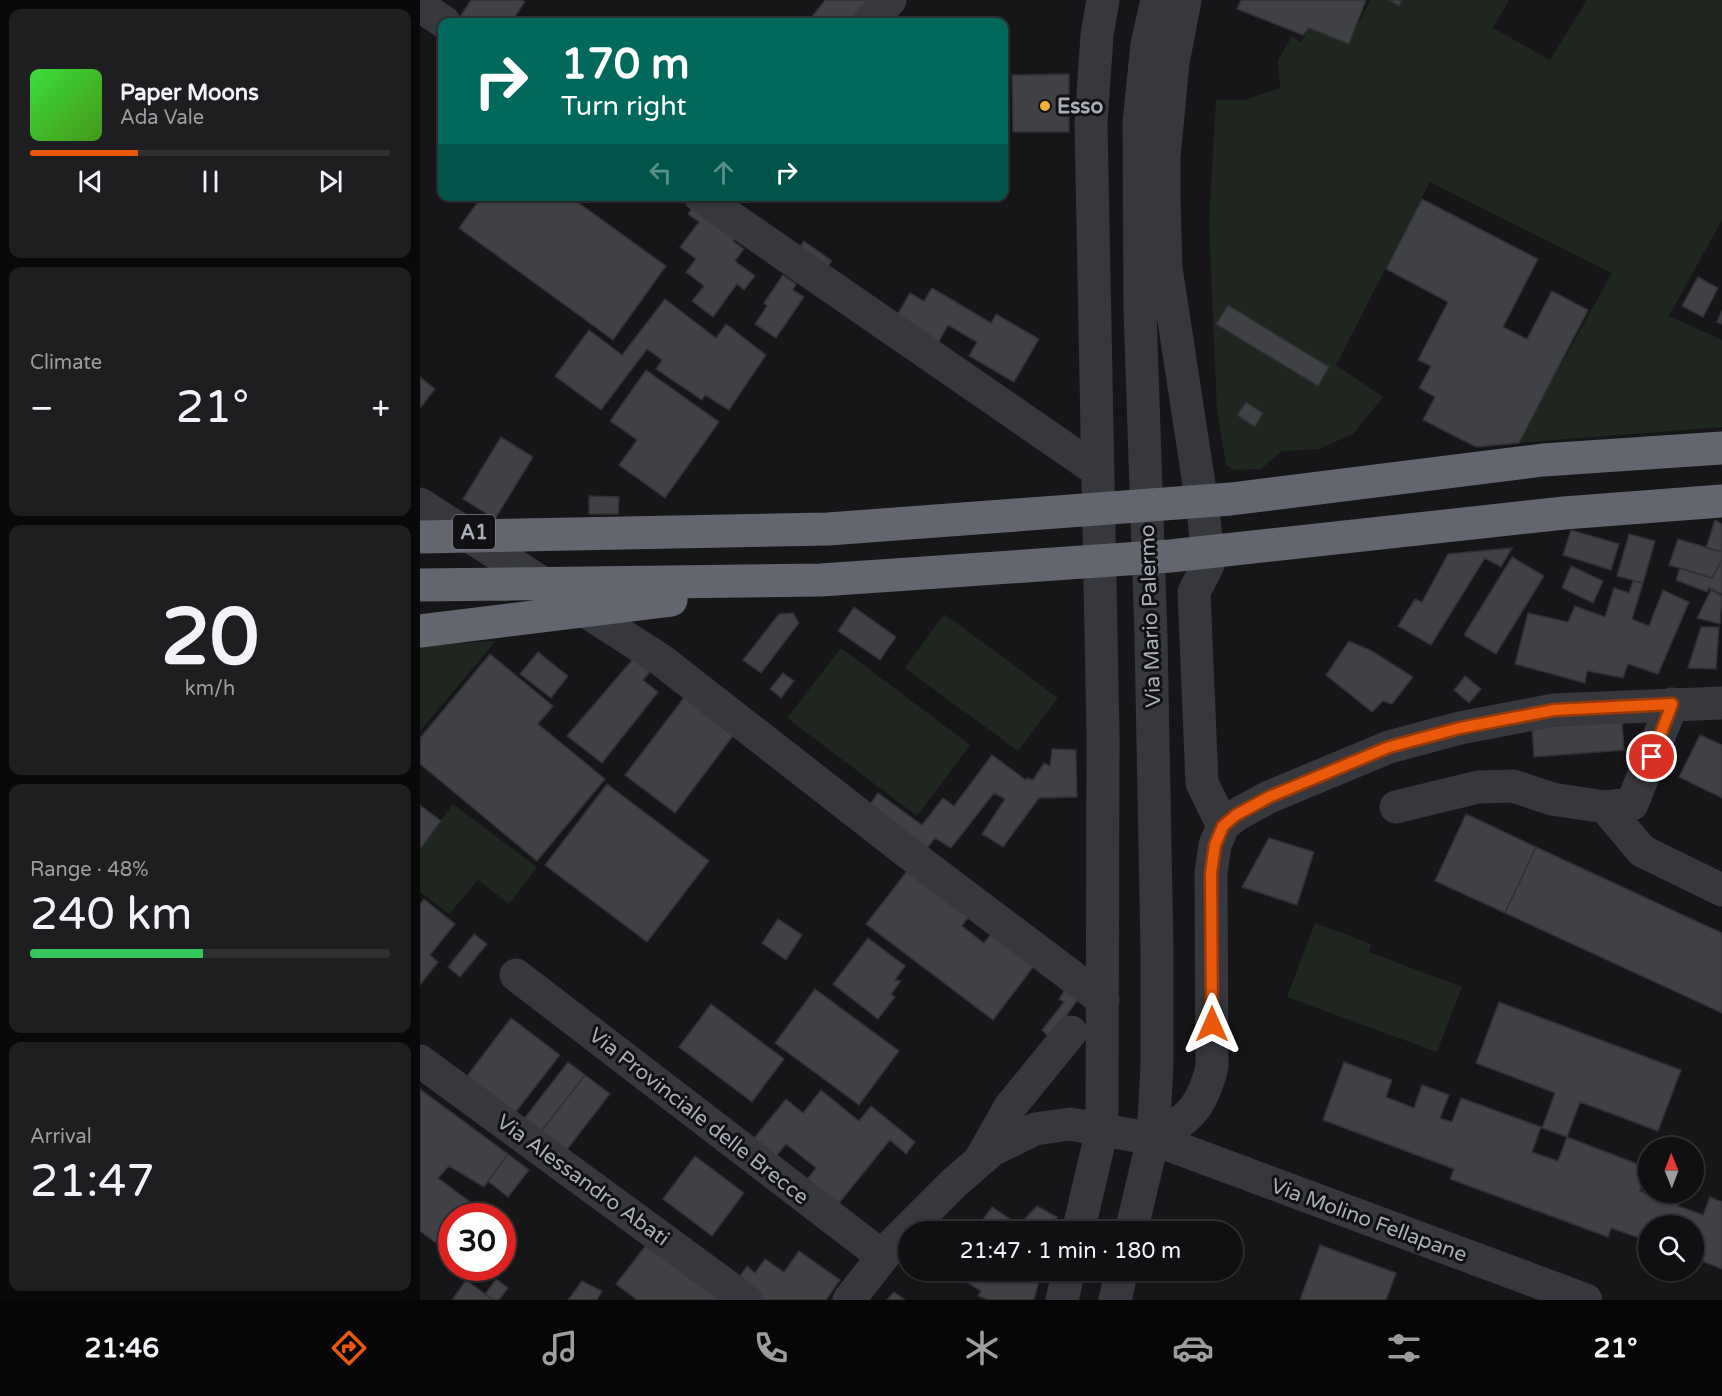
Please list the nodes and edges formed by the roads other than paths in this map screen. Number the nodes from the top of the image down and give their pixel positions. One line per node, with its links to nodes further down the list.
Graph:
1 (890, 0): 7 (street)
2 (1103, 0): 11 (street)
3 (1157, 0): 31 (street, Via Mario Palermo)
4 (1185, 0): 24 (street)
5 (420, 6): 6 (street)
6 (438, 18)
7 (872, 18)
8 (718, 201): 9 (street)
9 (736, 206): 11 (street)
10 (1722, 448): 15 (highway, bridge)
11 (1098, 471): 27 (street)
12 (1722, 501): 17 (highway, bridge)
13 (420, 504): 27 (street)
14 (420, 528): 15 (highway, A1, bridge)
15 (528, 536): 16 (highway, bridge)
16 (420, 537)
17 (821, 580): 18 (highway, bridge); 19 (highway, bridge)
18 (420, 585)
19 (420, 632)
20 (1722, 703): 21 (street)
21 (1672, 704): 23 (street); 24 (street)
22 (1396, 807): 23 (street)
23 (1605, 807): 25 (street)
24 (1223, 826): 31 (street)
25 (1722, 890)
26 (516, 975): 35 (street, Via Provinciale delle Brecce)
27 (1102, 1000): 30 (street)
28 (1071, 1032): 32 (street)
29 (420, 1061): 38 (street, Via Alessandro Abati)
30 (1102, 1130): 31 (street); 32 (street); 33 (street)
31 (1152, 1139): 34 (street, Via Mario Palermo); 42 (street, Via Molino Fellapane)
32 (980, 1160): 35 (street)
33 (1081, 1221)
34 (1133, 1221)
35 (882, 1256): 39 (street)
36 (1066, 1281): 40 (street)
37 (1119, 1281): 41 (street)
38 (746, 1300)
39 (849, 1300)
40 (1062, 1300)
41 (1115, 1300)
42 (1586, 1300)

